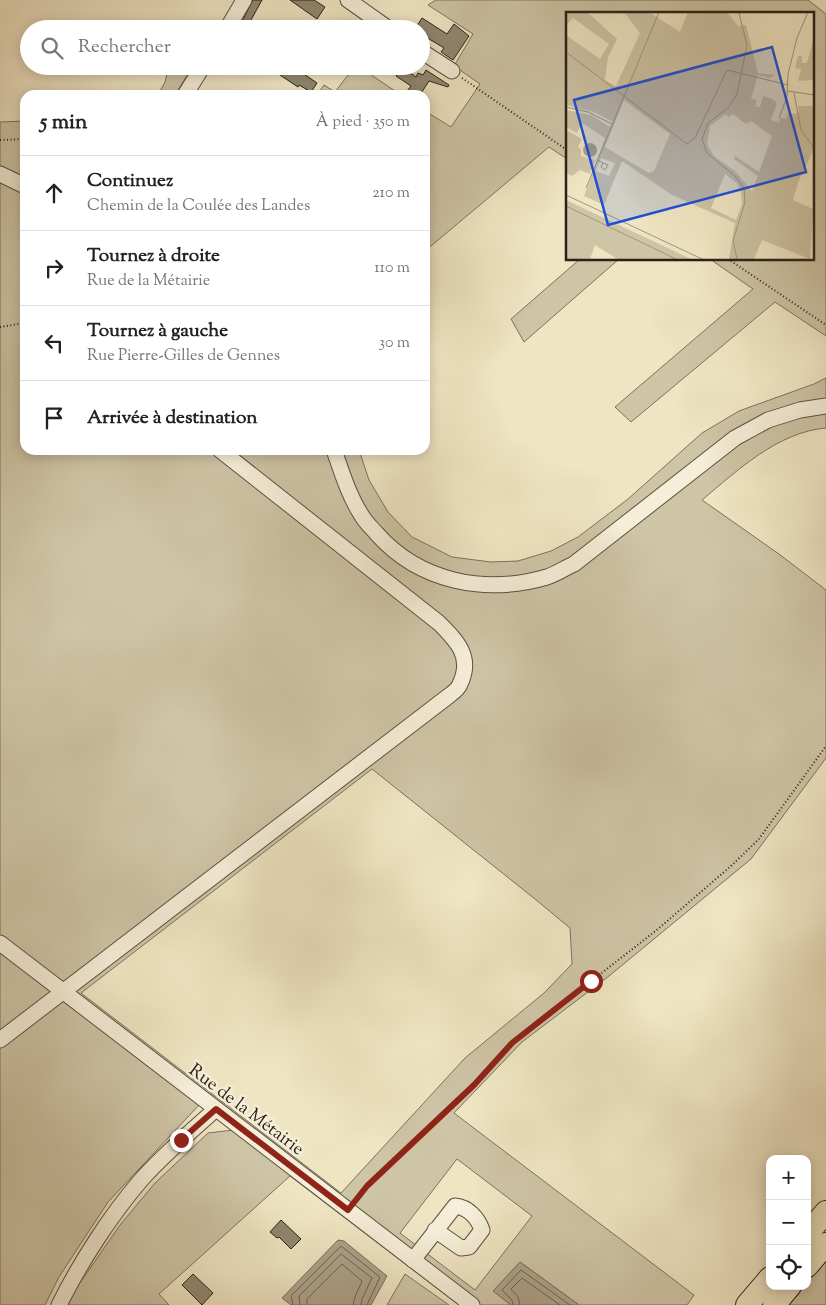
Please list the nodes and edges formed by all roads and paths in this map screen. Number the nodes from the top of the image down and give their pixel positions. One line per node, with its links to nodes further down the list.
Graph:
1 (244, 0): 3 (street)
2 (348, 0): 4 (street)
3 (232, 20)
4 (376, 20)
5 (430, 57): 6 (street)
6 (452, 72): 11 (path)
7 (197, 75): 8 (street)
8 (188, 90)
9 (20, 139): 10 (path)
10 (0, 140)
11 (566, 149)
12 (0, 174): 13 (street)
13 (20, 184)
14 (729, 260): 16 (path)
15 (20, 324): 17 (path)
16 (826, 326)
17 (0, 327)
18 (826, 406): 20 (street)
19 (226, 455): 23 (street)
20 (336, 455)
21 (826, 746): 26 (path)
22 (0, 942): 23 (street, Rue de la Métairie)
23 (64, 991): 24 (street); 25 (street, Rue de la Métairie)
24 (0, 1040)
25 (216, 1109): 26 (street, Rue de la Métairie); 35 (street)
26 (348, 1210): 31 (street, Rue de la Métairie)
27 (826, 1212): 28 (highway)
28 (811, 1229)
29 (435, 1230): 31 (street)
30 (826, 1244): 32 (highway)
31 (413, 1260): 36 (street, Rue de la Métairie)
32 (811, 1261)
33 (766, 1283): 37 (highway)
34 (787, 1290): 38 (highway)
35 (59, 1305)
36 (472, 1305)
37 (747, 1305)
38 (774, 1305)

